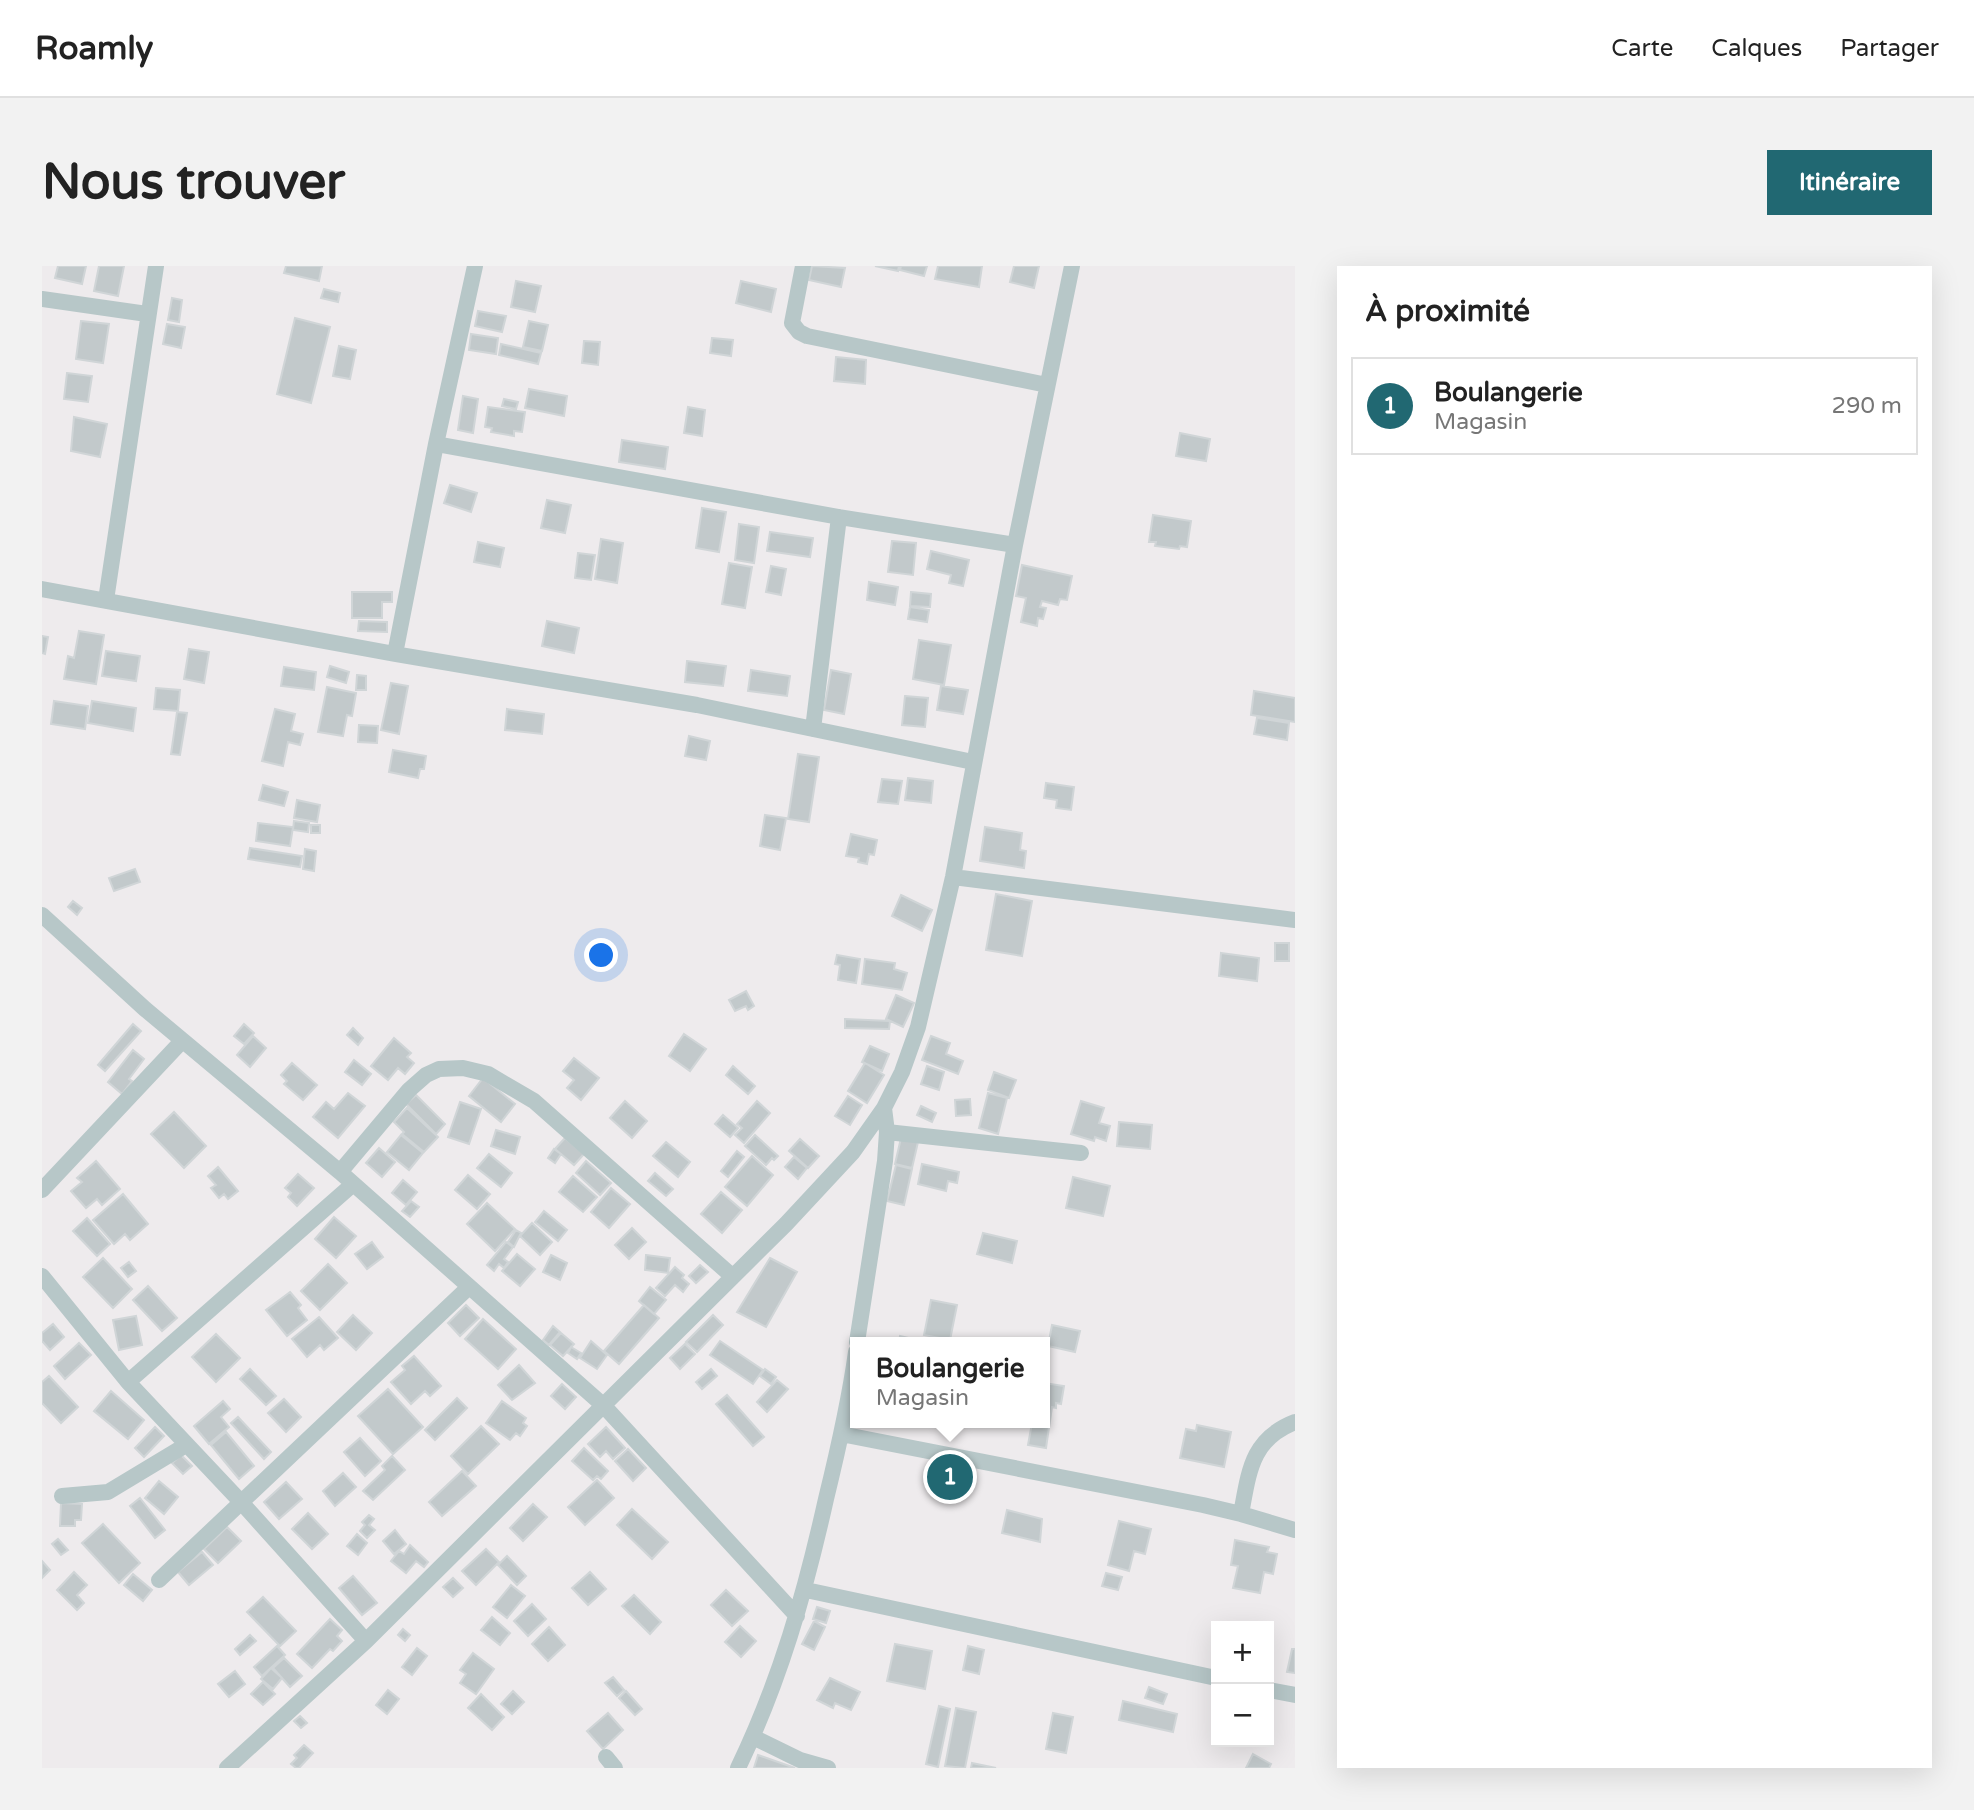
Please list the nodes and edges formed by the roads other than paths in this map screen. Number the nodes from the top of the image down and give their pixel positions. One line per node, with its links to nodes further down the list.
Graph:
1 (156, 266): 6 (street)
2 (475, 266): 8 (street)
3 (803, 266): 7 (street)
4 (1072, 266): 7 (street)
5 (42, 299): 6 (street)
6 (147, 314): 12 (street)
7 (1047, 385): 10 (street)
8 (436, 444): 9 (street); 13 (street)
9 (839, 517): 10 (street); 14 (street)
10 (1015, 545): 15 (street)
11 (42, 589): 12 (street)
12 (106, 600): 13 (street)
13 (395, 654): 14 (street)
14 (813, 729): 15 (street)
15 (973, 762): 16 (street)
16 (953, 877): 18 (street); 20 (street)
17 (42, 915): 19 (street)
18 (1295, 920)
19 (182, 1041): 23 (street); 25 (street)
20 (884, 1108): 21 (street); 27 (street)
21 (887, 1132): 22 (street); 29 (street)
22 (1082, 1153)
23 (340, 1172): 24 (street); 27 (street)
24 (352, 1185): 28 (street); 30 (street)
25 (42, 1190)
26 (42, 1276): 30 (street)
27 (732, 1276): 32 (street)
28 (469, 1287): 32 (street); 37 (street)
29 (858, 1337)
30 (128, 1382): 35 (street)
31 (850, 1385): 34 (street)
32 (604, 1406): 42 (street); 43 (street)
33 (1295, 1422): 38 (street)
34 (841, 1434): 38 (street); 41 (street)
35 (186, 1445): 36 (street); 37 (street)
36 (62, 1496)
37 (241, 1502): 40 (street); 43 (street)
38 (1241, 1514): 39 (street)
39 (1295, 1530)
40 (159, 1580)
41 (806, 1590): 42 (street); 44 (street)
42 (797, 1616): 47 (street)
43 (366, 1640): 48 (street)
44 (1211, 1677)
45 (1274, 1690): 46 (street)
46 (1295, 1695)
47 (753, 1737): 49 (street); 50 (street)
48 (227, 1768)
49 (738, 1768)
50 (828, 1768)

